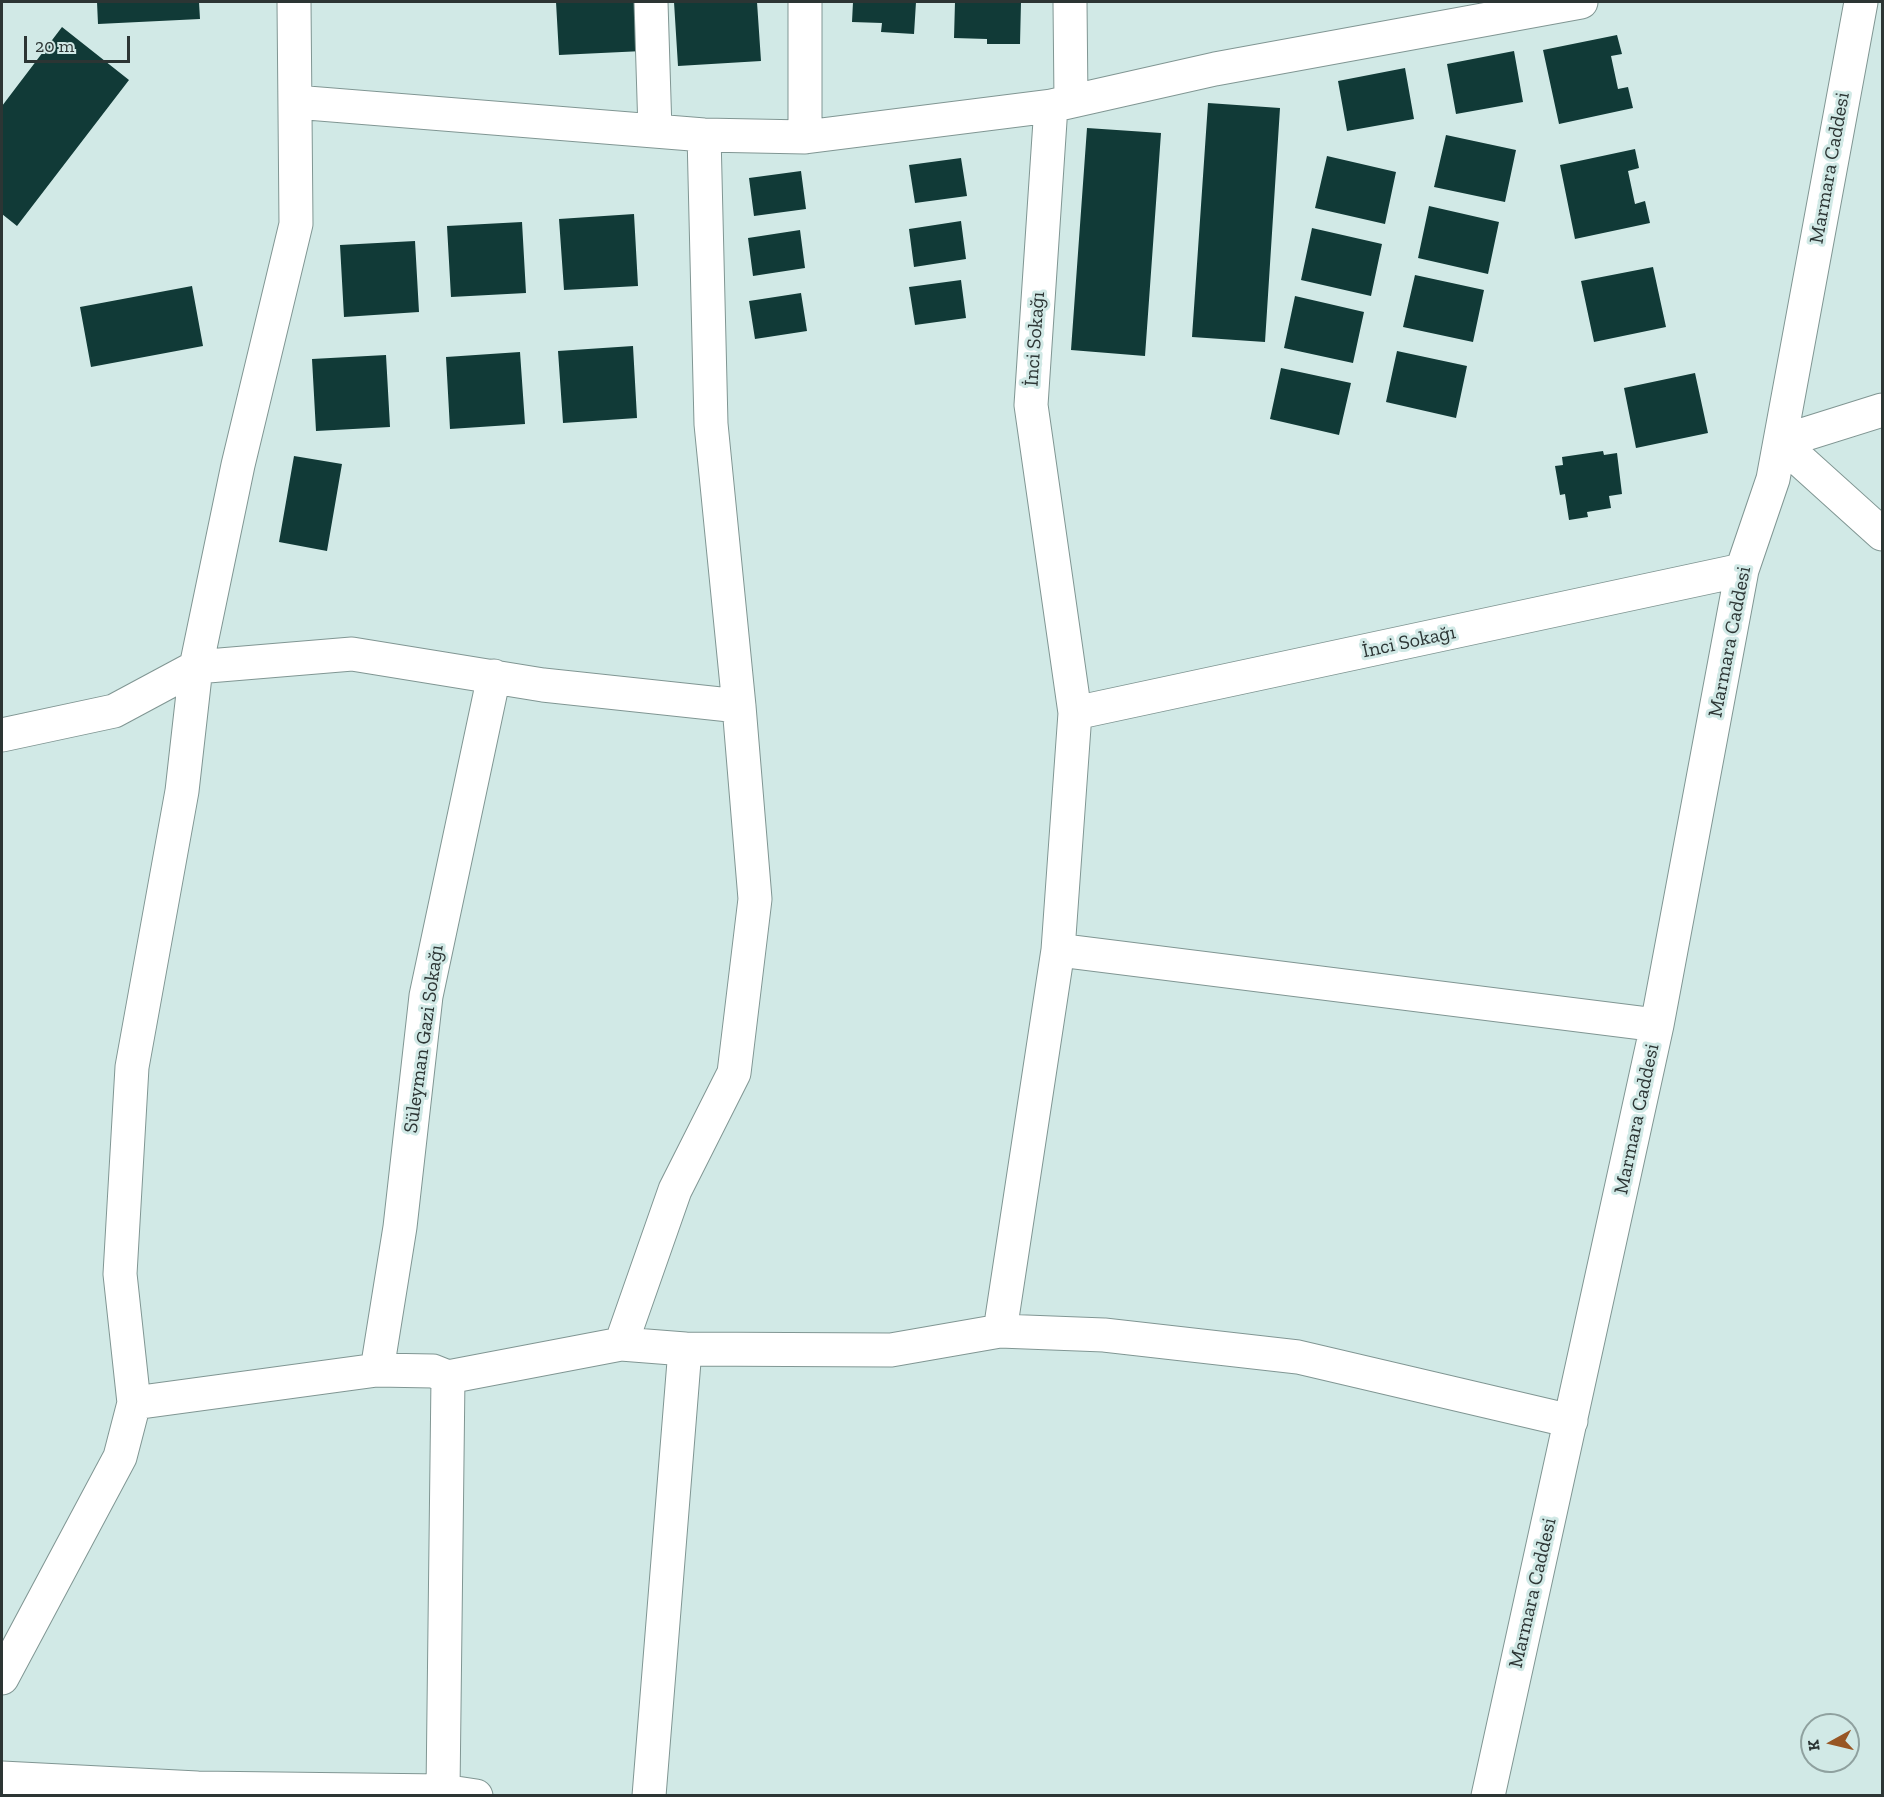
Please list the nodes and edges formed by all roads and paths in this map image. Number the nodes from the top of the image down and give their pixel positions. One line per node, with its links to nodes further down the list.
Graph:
1 (294, 2): 7 (street)
2 (651, 2): 9 (street)
3 (805, 2): 11 (street)
4 (1070, 2): 8 (street, İnci Sokağı)
5 (1581, 2): 8 (street)
6 (1861, 2): 13 (street, Marmara Caddesi)
7 (295, 102): 9 (street); 16 (street)
8 (1061, 103): 11 (street); 19 (street, İnci Sokağı)
9 (655, 131): 10 (street)
10 (704, 135): 11 (street); 18 (street)
11 (805, 136)
12 (1882, 410): 13 (street)
13 (1780, 442): 14 (street); 15 (street, Marmara Caddesi)
14 (1882, 534)
15 (1742, 570): 19 (street, İnci Sokağı); 22 (street, Marmara Caddesi)
16 (196, 667): 17 (street); 20 (street); 28 (street)
17 (494, 676): 18 (street); 26 (street, Süleyman Gazi Sokağı)
18 (739, 706): 24 (street)
19 (1075, 713): 21 (street, İnci Sokağı)
20 (2, 735)
21 (1058, 950): 22 (street); 23 (street, İnci Sokağı)
22 (1657, 1025): 29 (street, Marmara Caddesi)
23 (1000, 1330): 25 (street); 29 (street)
24 (621, 1344): 25 (street); 27 (street)
25 (686, 1348): 35 (street)
26 (377, 1370): 27 (street); 28 (street)
27 (448, 1377): 32 (street)
28 (134, 1403): 30 (street)
29 (1571, 1421): 36 (street, Marmara Caddesi)
30 (2, 1678)
31 (2, 1778): 33 (street)
32 (443, 1791): 33 (street); 34 (street)
33 (197, 1792)
34 (476, 1796)
35 (649, 1796)
36 (1488, 1796)

